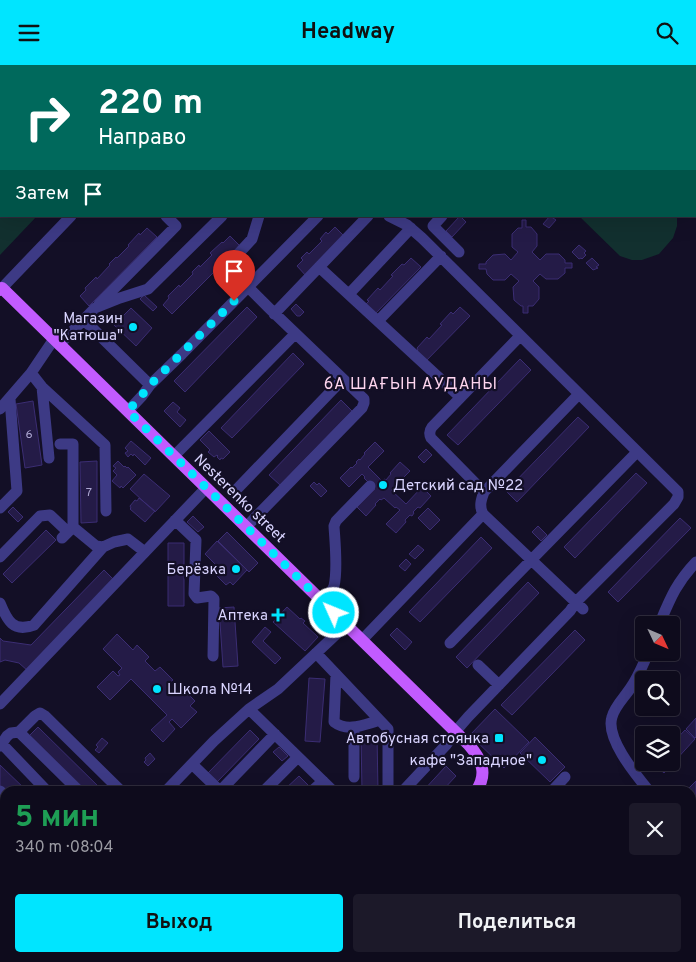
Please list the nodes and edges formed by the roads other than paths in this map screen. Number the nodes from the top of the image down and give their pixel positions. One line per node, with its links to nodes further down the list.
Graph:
1 (70, 217): 14 (street)
2 (167, 217): 16 (street)
3 (221, 217): 16 (street)
4 (259, 217): 13 (street)
5 (317, 217): 13 (street)
6 (367, 217): 12 (street)
7 (391, 217): 9 (street)
8 (441, 217): 10 (street)
9 (411, 228): 11 (street); 15 (street)
10 (459, 252)
11 (441, 256): 19 (street); 21 (street)
12 (319, 267): 15 (street); 17 (street)
13 (248, 287): 17 (street); 25 (street)
14 (1, 289): 22 (main road, Nesterenko street)
15 (349, 294): 19 (street)
16 (95, 308): 18 (street)
17 (274, 314): 20 (street)
18 (84, 320): 22 (street); 25 (street)
19 (378, 321): 28 (street)
20 (295, 334): 24 (street); 34 (street)
21 (520, 336): 27 (street); 28 (street)
22 (57, 342): 23 (street); 31 (main road, Nesterenko street)
23 (31, 373): 26 (street); 29 (street)
24 (342, 380): 38 (street); 44 (street)
25 (150, 385): 31 (street)
26 (42, 387): 35 (street); 41 (street)
27 (580, 394): 33 (street); 39 (street)
28 (460, 397): 39 (street)
29 (10, 399): 30 (street); 40 (street)
30 (0, 409)
31 (128, 411): 34 (main road, Nesterenko street)
32 (60, 444): 45 (street)
33 (637, 451): 49 (street); 53 (street)
34 (174, 457): 37 (main road, Nesterenko street)
35 (50, 458)
36 (370, 486): 51 (street)
37 (206, 487): 43 (street); 44 (main road, Nesterenko street)
38 (237, 489)
39 (484, 492): 42 (street)
40 (0, 508)
41 (106, 511)
42 (484, 514): 49 (street); 56 (street)
43 (175, 520): 47 (street); 59 (street)
44 (246, 527): 51 (main road, Nesterenko street)
45 (68, 532): 46 (street); 48 (street)
46 (103, 547): 47 (street); 52 (street)
47 (145, 551): 64 (street)
48 (0, 557)
49 (532, 560): 53 (street); 57 (street)
50 (696, 562): 54 (street)
51 (322, 601): 55 (main road, Nesterenko street)
52 (0, 603)
53 (580, 606): 63 (street)
54 (663, 616)
55 (346, 625): 56 (main road, Nesterenko street); 58 (street)
56 (362, 640): 69 (main road, Nesterenko street)
57 (450, 643)
58 (316, 653): 62 (street); 65 (street)
59 (213, 656)
60 (645, 661): 90 (street)
61 (478, 665): 63 (street)
62 (336, 674): 66 (street); 67 (street)
63 (499, 685): 69 (street)
64 (0, 704)
65 (249, 709): 70 (street); 73 (street)
66 (380, 721): 67 (street); 86 (street)
67 (354, 728): 74 (street)
68 (19, 731): 71 (street); 78 (street); 79 (street)
69 (455, 731): 87 (street); 88 (main road, Nesterenko street)
70 (275, 734): 72 (street); 82 (street)
71 (2, 739): 77 (street)
72 (298, 757): 76 (street); 83 (street)
73 (192, 764): 80 (street); 81 (street)
74 (354, 777)
75 (566, 777): 89 (street)
76 (322, 781): 84 (street); 85 (street)
77 (43, 786)
78 (74, 786)
79 (116, 786)
80 (175, 786)
81 (215, 786)
82 (225, 786)
83 (269, 786)
84 (317, 786)
85 (328, 786)
86 (388, 786)
87 (408, 786)
88 (480, 786)
89 (557, 786)
90 (645, 786)

